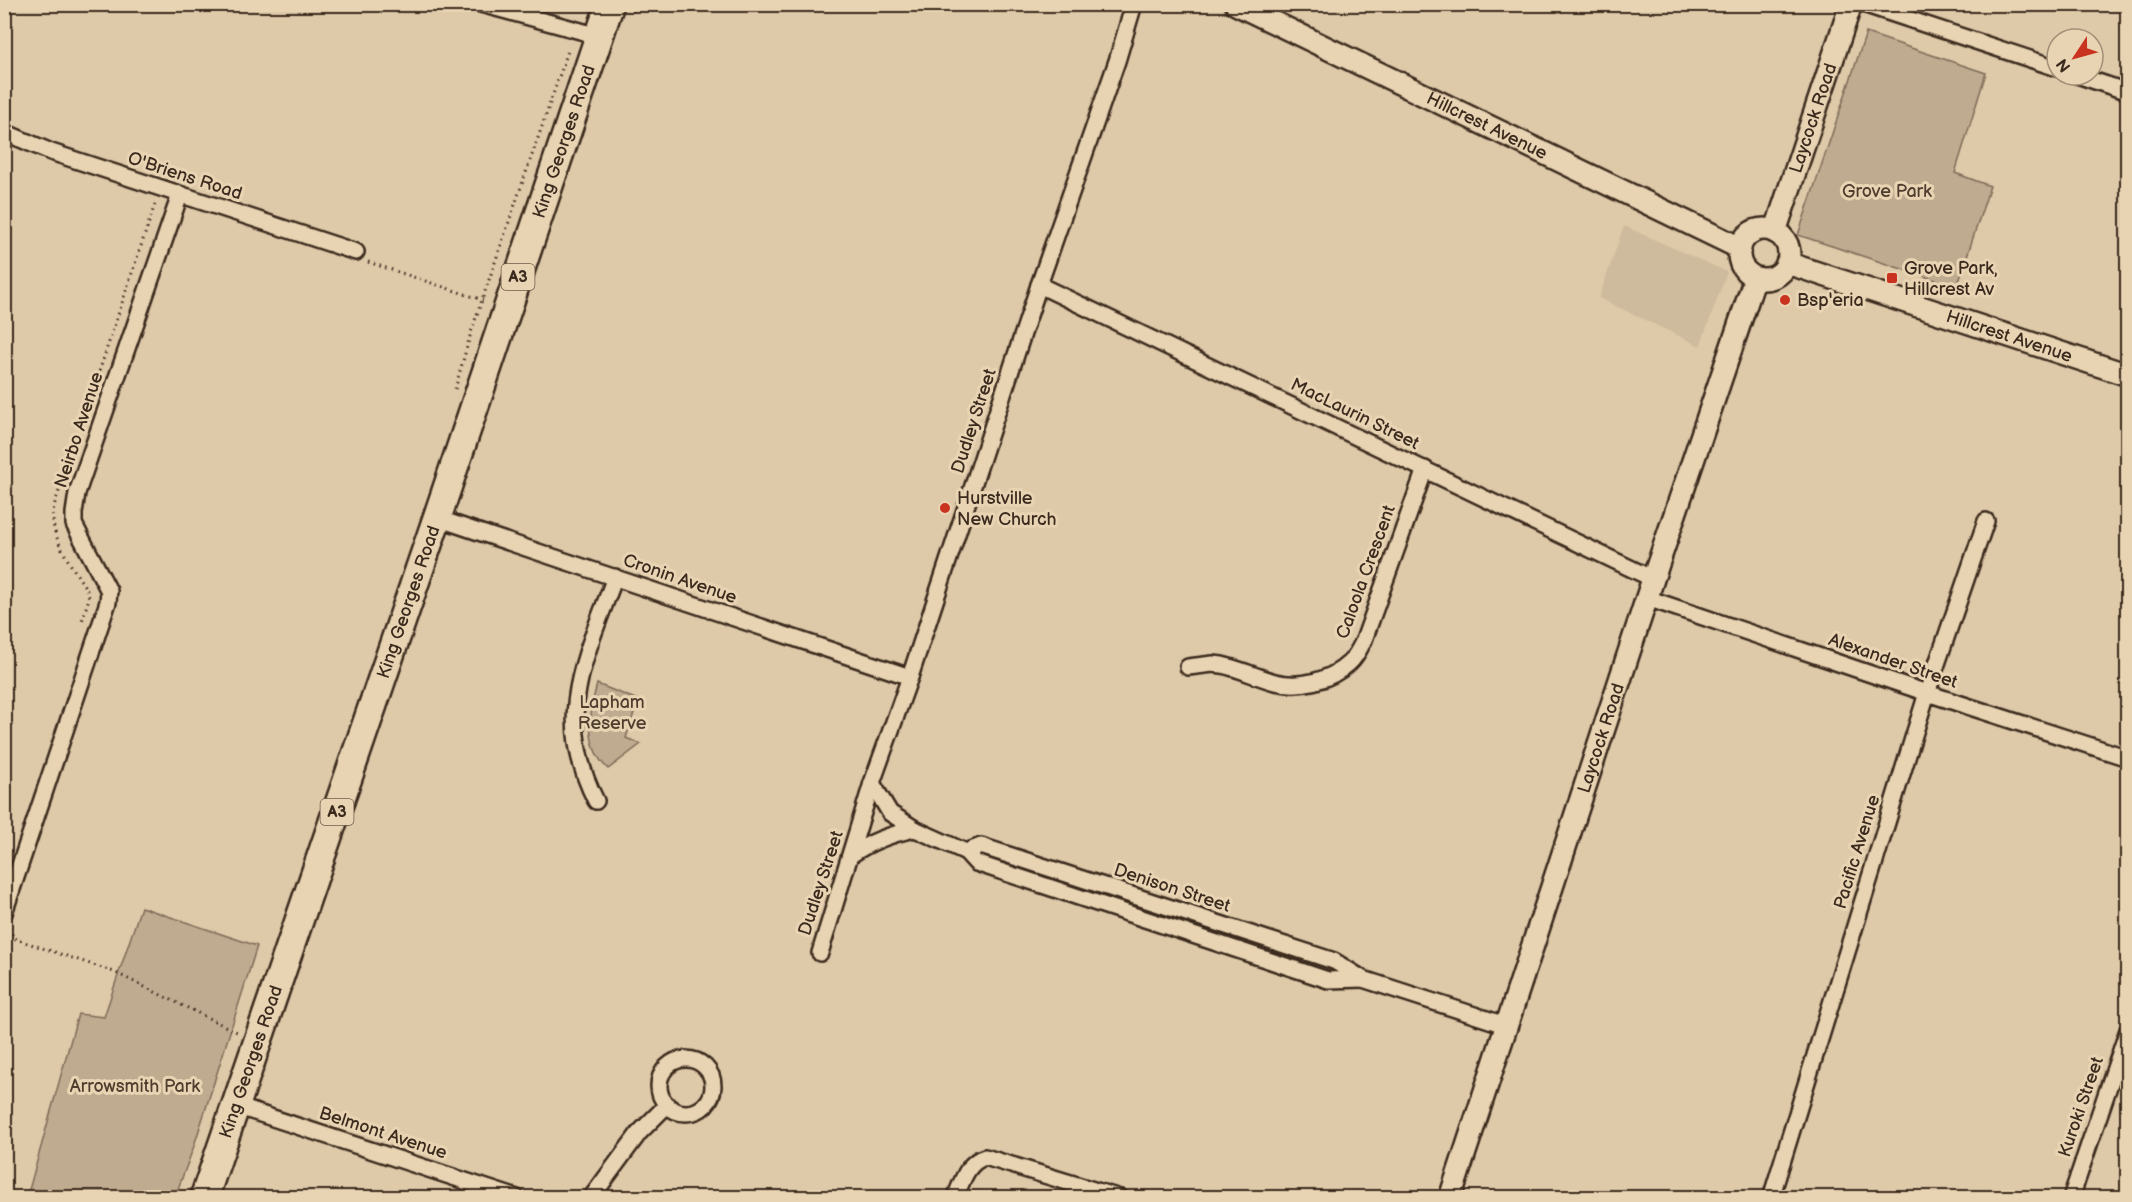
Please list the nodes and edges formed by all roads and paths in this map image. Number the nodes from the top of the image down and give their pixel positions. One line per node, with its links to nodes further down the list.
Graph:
1 (481, 4): 7 (street)
2 (610, 4): 7 (highway, King Georges Road / A3)
3 (1134, 4): 18 (street, Dudley Street)
4 (1236, 4): 14 (street, Hillcrest Avenue)
5 (1851, 4): 13 (street, Laycock Road)
6 (1863, 4): 8 (street)
7 (599, 36): 22 (highway, King Georges Road / A3)
8 (2045, 65)
9 (2105, 85): 10 (street)
10 (2127, 92)
11 (4, 132): 12 (street, O'Briens Road)
12 (180, 195): 15 (street, O'Briens Road); 34 (street, Neirbo Avenue)
13 (1775, 232): 14 (street); 16 (street)
14 (1740, 248): 17 (street)
15 (361, 256): 19 (path)
16 (1787, 263): 17 (street); 20 (street, Hillcrest Avenue)
17 (1755, 278): 25 (street, Laycock Road)
18 (1039, 285): 21 (street, MacLaurin Street); 27 (street, Dudley Street)
19 (483, 300)
20 (2127, 375)
21 (1425, 469): 25 (street, MacLaurin Street); 26 (street, Caloola Crescent)
22 (437, 518): 24 (street, Cronin Avenue); 41 (highway, King Georges Road / A3)
23 (1986, 521): 28 (street, Pacific Avenue)
24 (615, 577): 27 (street, Cronin Avenue); 31 (street)
25 (1650, 589): 28 (street, Alexander Street); 37 (street, Laycock Road)
26 (1188, 666)
27 (910, 677): 30 (street, Dudley Street)
28 (1927, 693): 29 (street, Alexander Street); 48 (street, Pacific Avenue)
29 (2127, 758)
30 (872, 783): 32 (street); 33 (street, Dudley Street)
31 (596, 801)
32 (915, 829): 33 (street); 37 (street)
33 (851, 855): 36 (street, Dudley Street)
34 (4, 913)
35 (13, 938): 39 (path)
36 (820, 953)
37 (1505, 1025): 47 (street, Laycock Road)
38 (2127, 1030): 49 (street, Kuroki Street)
39 (237, 1032)
40 (667, 1105): 44 (street)
41 (236, 1106): 42 (highway, King Georges Road / A3); 43 (street, Belmont Avenue)
42 (204, 1197)
43 (518, 1197)
44 (591, 1197)
45 (955, 1197): 46 (street)
46 (1120, 1197)
47 (1450, 1197)
48 (1771, 1197)
49 (2071, 1197)

